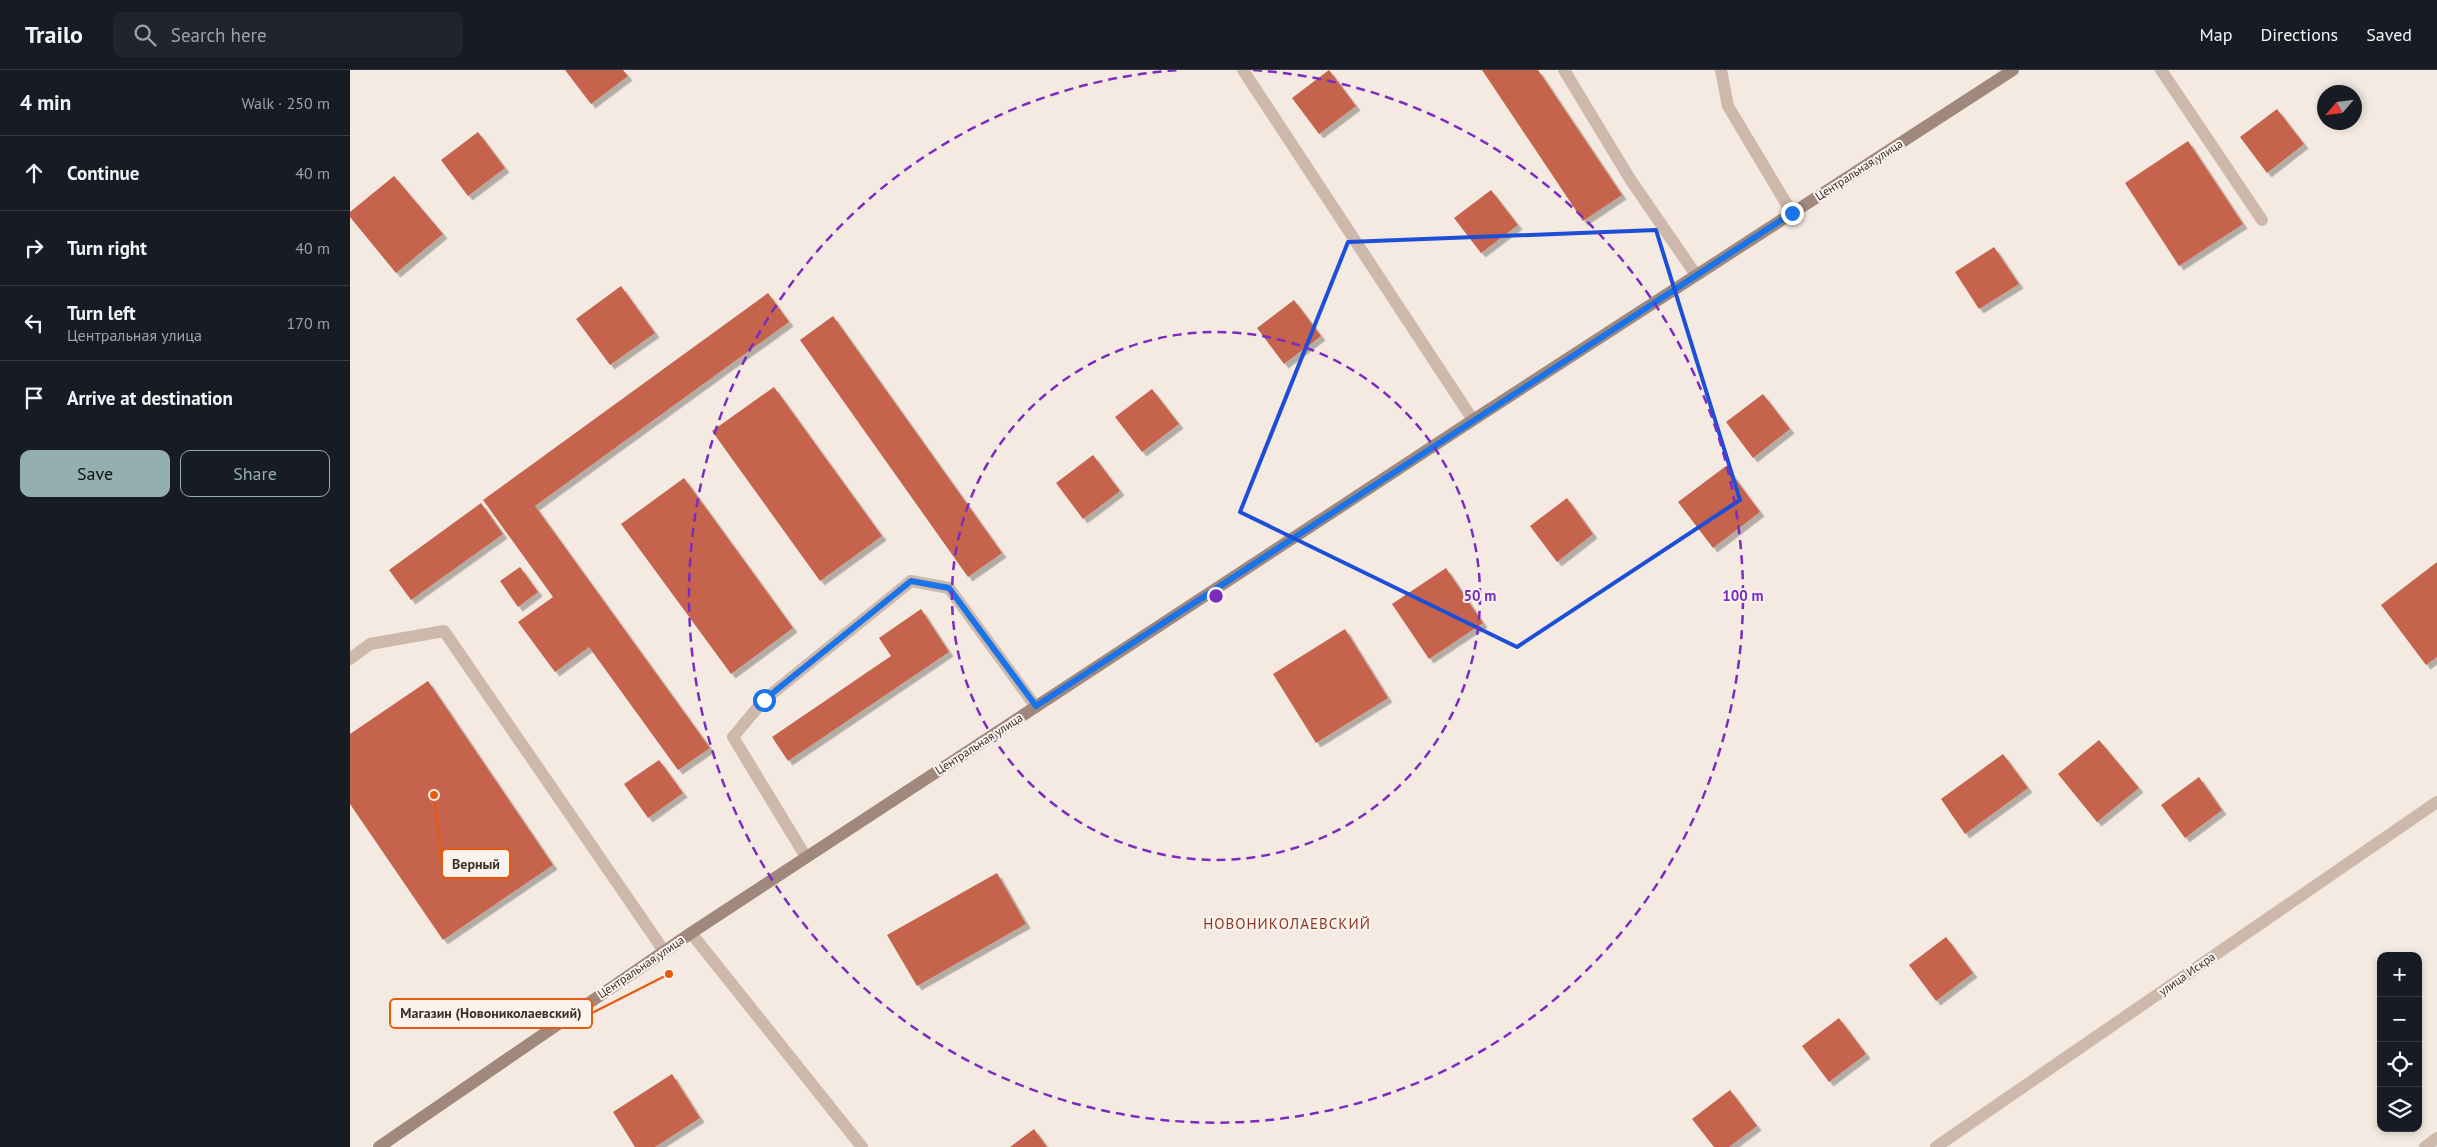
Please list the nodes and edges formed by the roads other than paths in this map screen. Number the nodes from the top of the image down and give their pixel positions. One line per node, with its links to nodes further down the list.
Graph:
1 (1243, 70): 9 (street)
2 (1564, 70): 8 (street)
3 (1721, 70): 6 (street)
4 (2013, 70): 6 (main road, Центральная улица)
5 (2161, 70): 7 (street)
6 (1792, 213): 8 (main road, Центральная улица)
7 (2262, 220)
8 (1696, 275): 9 (main road, Центральная улица)
9 (1472, 420): 11 (main road, Центральная улица)
10 (350, 659): 15 (street)
11 (1036, 706): 13 (main road, Центральная улица); 13 (street)
12 (2437, 802): 19 (street, улица Искра)
13 (806, 857): 14 (main road, Центральная улица)
14 (691, 933): 15 (main road, Центральная улица); 18 (street)
15 (664, 951): 17 (main road, Центральная улица)
16 (2437, 1138): 20 (street)
17 (379, 1147)
18 (862, 1147)
19 (1936, 1147)
20 (2425, 1147)

